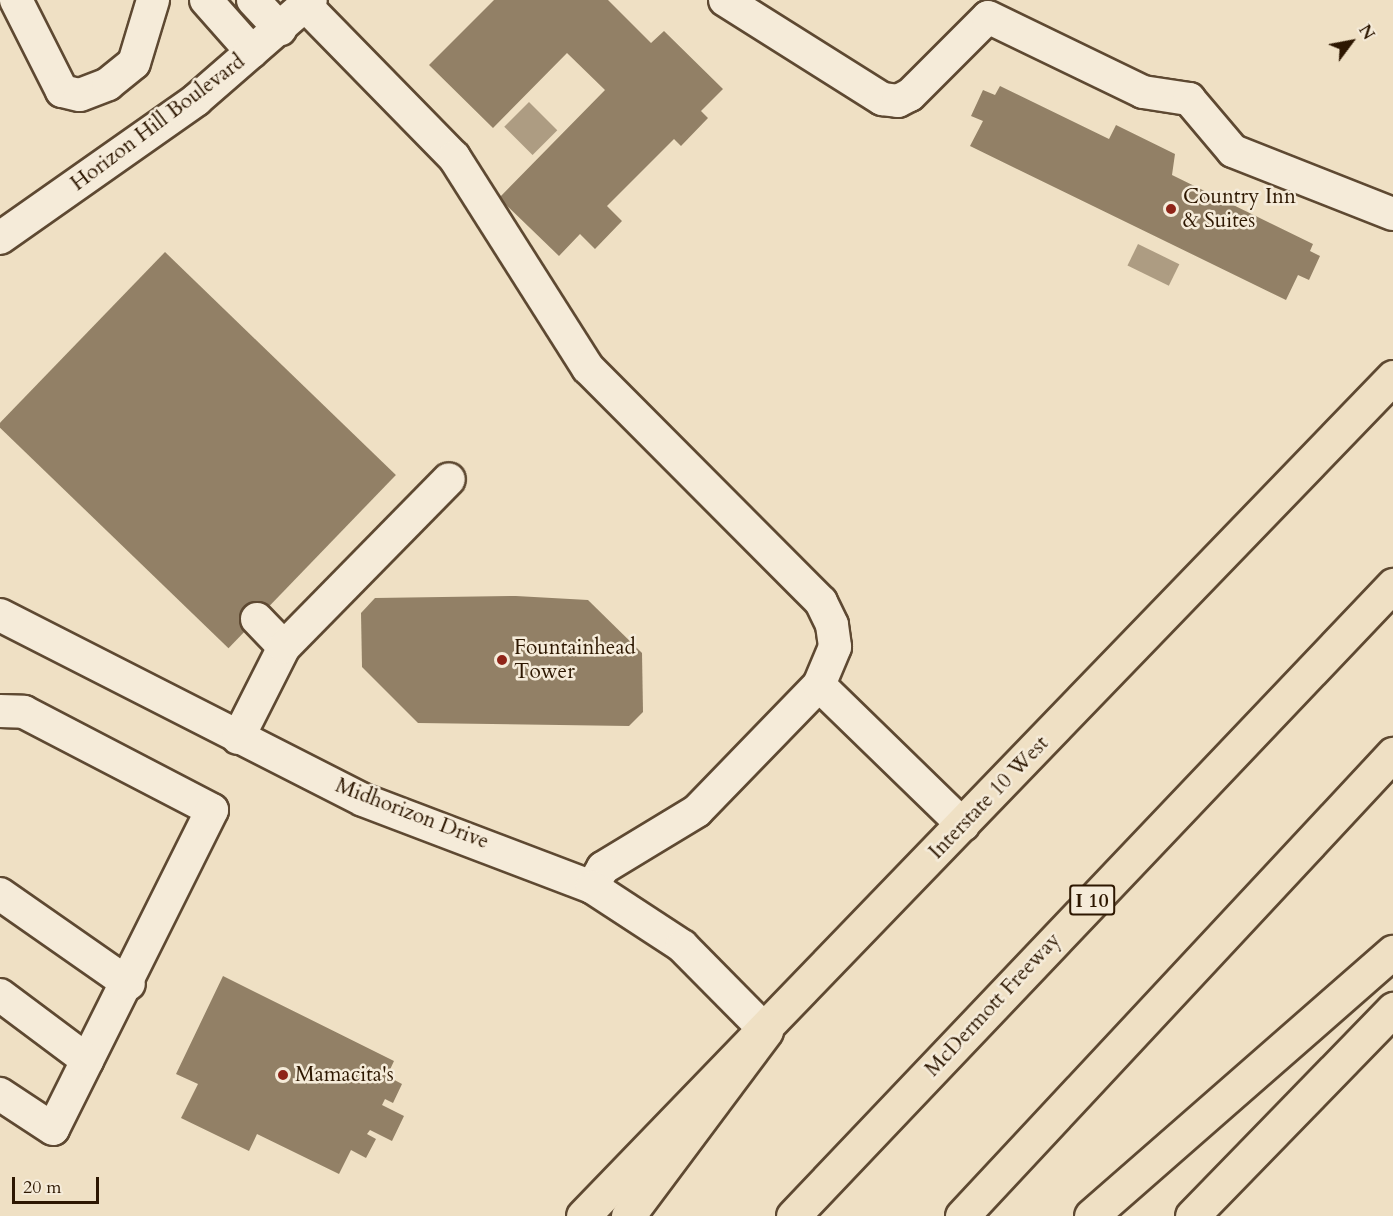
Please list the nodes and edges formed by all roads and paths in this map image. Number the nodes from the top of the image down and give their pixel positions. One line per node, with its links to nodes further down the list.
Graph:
1 (16, 0): 2 (street)
2 (153, 0)
3 (206, 0): 8 (street)
4 (253, 0): 7 (street)
5 (725, 0): 9 (street)
6 (308, 3): 7 (street, Horizon Hill Boulevard); 17 (street)
7 (280, 29): 8 (street, Horizon Hill Boulevard)
8 (252, 52): 10 (street, Horizon Hill Boulevard)
9 (1393, 214)
10 (0, 238)
11 (1393, 377): 21 (main road, Interstate 10 West)
12 (449, 479): 16 (street)
13 (1393, 585): 33 (main road, McDermott Freeway / I 10)
14 (0, 615): 19 (street, Midhorizon Drive)
15 (257, 619): 16 (street)
16 (284, 647): 19 (street)
17 (819, 685): 21 (street); 22 (street)
18 (0, 711): 25 (street)
19 (238, 738): 22 (street, Midhorizon Drive)
20 (1393, 754): 34 (main road)
21 (963, 825): 28 (main road, Interstate 10 West)
22 (592, 887): 28 (street, Midhorizon Drive)
23 (0, 894): 25 (street)
24 (1393, 952): 35 (main road)
25 (129, 984): 29 (street)
26 (0, 995): 29 (street)
27 (1393, 1009): 36 (main road)
28 (766, 1031): 31 (main road, Interstate 10 West); 32 (main road)
29 (87, 1060): 30 (street)
30 (0, 1094)
31 (583, 1216)
32 (628, 1216)
33 (793, 1216)
34 (962, 1216)
35 (1091, 1216)
36 (1192, 1216)

